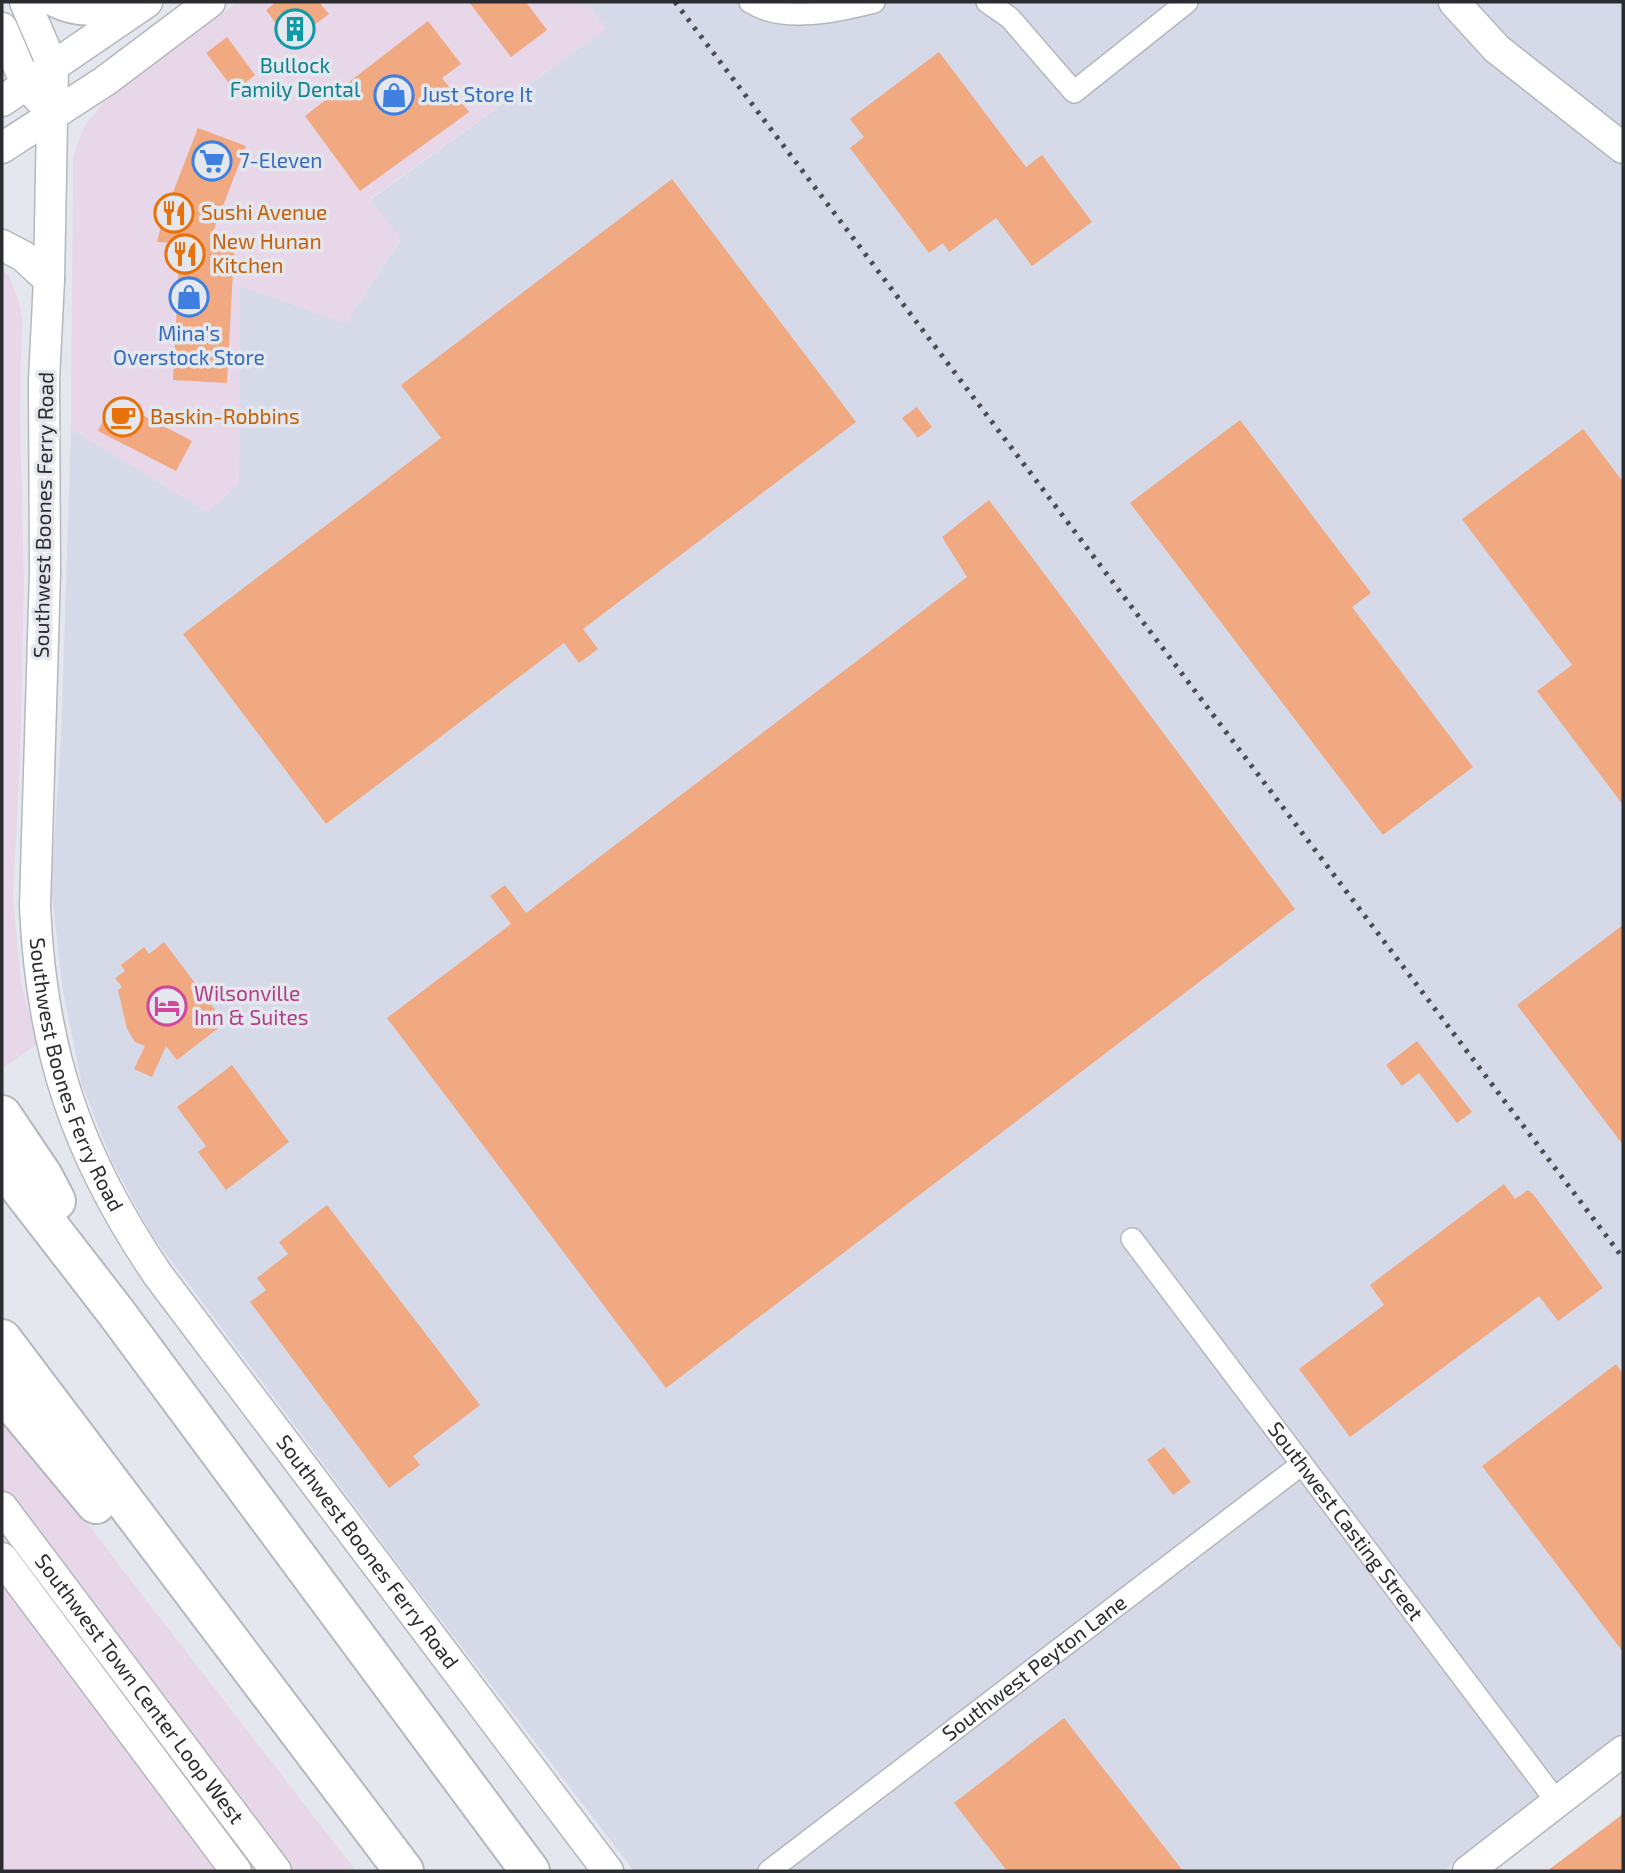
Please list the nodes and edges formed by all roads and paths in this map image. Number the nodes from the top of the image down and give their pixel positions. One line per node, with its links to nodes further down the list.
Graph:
1 (25, 2): 13 (street, Southwest Boones Ferry Road)
2 (56, 2): 3 (street)
3 (134, 2)
4 (147, 2): 13 (street)
5 (189, 2): 16 (street)
6 (210, 2): 16 (street)
7 (750, 2): 8 (street)
8 (874, 2)
9 (987, 2): 10 (street)
10 (1187, 2)
11 (1454, 2): 18 (street)
12 (2, 28): 14 (street)
13 (53, 67): 14 (street); 16 (street, Southwest Boones Ferry Road)
14 (26, 84): 15 (street); 16 (street)
15 (2, 101)
16 (53, 116): 17 (street); 20 (street, Southwest Boones Ferry Road)
17 (2, 148)
18 (1623, 148)
19 (2, 244): 20 (street)
20 (49, 280): 37 (street, Southwest Boones Ferry Road)
21 (2, 1115): 24 (highway)
22 (2, 1165): 24 (highway)
23 (1132, 1239): 27 (street, Southwest Casting Street)
24 (115, 1311): 36 (highway)
25 (2, 1339): 30 (highway)
26 (2, 1391): 30 (highway)
27 (1302, 1464): 32 (street, Southwest Casting Street); 38 (street, Southwest Peyton Lane)
28 (2, 1507): 34 (street, Southwest Town Center Loop West)
29 (2, 1558): 33 (street, Southwest Town Center Loop West)
30 (174, 1567): 35 (highway)
31 (1623, 1751): 32 (street)
32 (1557, 1802): 39 (street)
33 (236, 1871)
34 (275, 1871)
35 (404, 1871)
36 (530, 1871)
37 (608, 1871)
38 (769, 1871)
39 (1468, 1871)

